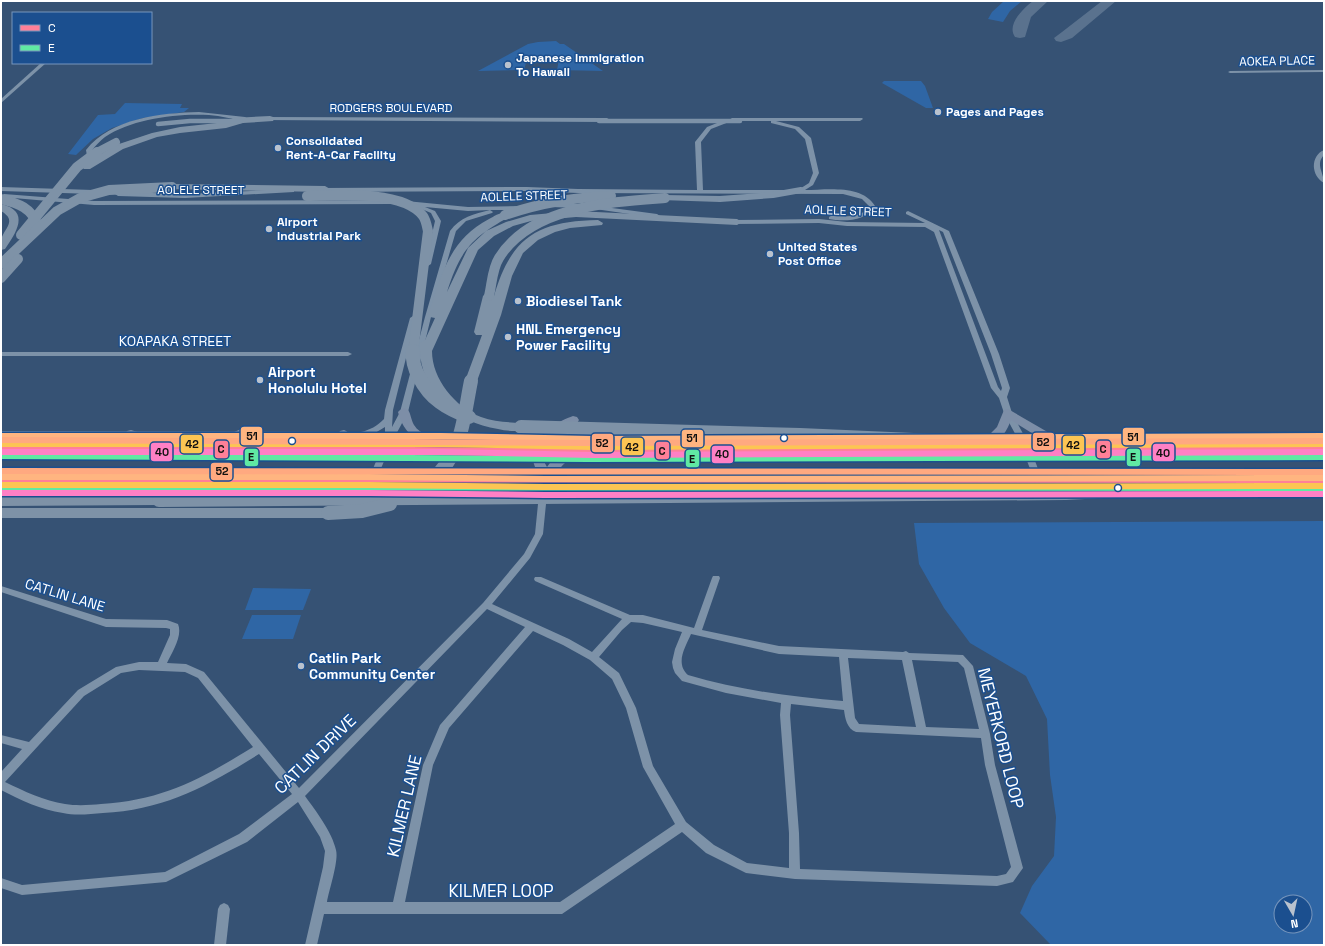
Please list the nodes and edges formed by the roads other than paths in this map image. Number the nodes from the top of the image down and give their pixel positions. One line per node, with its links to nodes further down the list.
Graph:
1 (43, 64): 4 (street)
2 (1324, 71): 3 (street, AOKEA PLACE)
3 (1230, 72)
4 (1, 102)
5 (270, 119): 7 (street, RODGERS BOULEVARD); 10 (street, RODGERS BOULEVARD); 34 (highway, bridge)
6 (860, 119): 7 (street, RODGERS BOULEVARD)
7 (732, 120): 18 (street)
8 (241, 121): 10 (street, bridge); 24 (street, bridge); 34 (highway, bridge)
9 (1324, 152): 12 (street)
10 (90, 156): 11 (street, RODGERS BOULEVARD)
11 (74, 175): 14 (street); 17 (street, RODGERS BOULEVARD)
12 (1324, 181)
13 (1, 189): 14 (street, AOLELE STREET)
14 (29, 189): 17 (street, AOLELE STREET)
15 (325, 189): 16 (street, AOLELE STREET); 21 (street, AOLELE STREET); 39 (highway, bridge)
16 (400, 189): 18 (street); 27 (street)
17 (60, 190): 19 (street, AOLELE STREET); 25 (street, RODGERS BOULEVARD)
18 (700, 192): 32 (street)
19 (141, 195): 21 (street, AOLELE STREET); 25 (street)
20 (1, 196): 25 (street, AOLELE STREET)
21 (185, 196): 50 (highway, bridge)
22 (665, 198): 24 (highway); 43 (highway, bridge); 46 (highway, bridge)
23 (1, 199): 40 (highway, bridge)
24 (720, 199)
25 (52, 200): 26 (street, AOLELE STREET); 34 (street, RODGERS BOULEVARD)
26 (94, 202): 27 (street, AOLELE STREET); 34 (street)
27 (368, 202): 28 (street, AOLELE STREET)
28 (410, 203): 30 (street, AOLELE STREET); 52 (street)
29 (1, 207): 37 (highway)
30 (512, 208): 33 (street, AOLELE STREET); 48 (street)
31 (908, 213): 36 (street, AOLELE STREET)
32 (819, 221): 33 (street, AOLELE STREET); 35 (street, AOLELE STREET)
33 (737, 222): 43 (highway); 46 (highway)
34 (23, 235): 38 (highway); 39 (street, RODGERS BOULEVARD)
35 (940, 242): 36 (street); 41 (street, AOLELE STREET)
36 (952, 244): 42 (street, AOLELE STREET)
37 (1, 247)
38 (1, 260)
39 (1, 264)
40 (1, 278)
41 (975, 333): 42 (street); 47 (street, AOLELE STREET)
42 (986, 333): 47 (street, AOLELE STREET)
43 (425, 352): 50 (highway, bridge)
44 (1, 354): 45 (street, KOAPAKA STREET)
45 (348, 354)
46 (471, 381): 84 (highway, bridge)
47 (1003, 397): 49 (street, AOLELE STREET)
48 (404, 412): 60 (street); 64 (main road)
49 (1008, 413): 66 (main road); 70 (street, AOLELE STREET); 71 (main road)
50 (469, 417): 74 (highway, bridge)
51 (540, 418): 58 (main road)
52 (388, 420): 59 (street); 60 (street)
53 (573, 420): 58 (main road)
54 (851, 430): 69 (main road)
55 (1, 433): 57 (street)
56 (241, 433): 57 (street); 59 (street); 63 (main road)
57 (131, 434): 62 (main road)
58 (548, 435): 68 (main road)
59 (348, 439): 60 (main road); 63 (main road)
60 (388, 442): 64 (main road); 78 (street)
61 (1, 444): 62 (main road)
62 (159, 444): 63 (main road)
63 (218, 444)
64 (441, 444): 67 (main road)
65 (1324, 444): 71 (main road)
66 (971, 445): 69 (main road); 70 (main road)
67 (518, 446): 68 (main road); 80 (main road)
68 (536, 446): 72 (main road)
69 (889, 446): 72 (main road)
70 (1025, 446): 71 (main road); 79 (street, AOLELE STREET)
71 (1078, 446)
72 (593, 447): 80 (main road)
73 (1, 448): 74 (highway, bridge)
74 (1324, 449)
75 (1, 479): 76 (highway, bridge)
76 (1322, 482): 79 (main road); 82 (highway, bridge)
77 (1, 485): 78 (main road)
78 (370, 485): 80 (main road)
79 (1040, 485): 81 (main road)
80 (544, 487): 81 (main road); 83 (street, CATLIN DRIVE)
81 (566, 487): 83 (main road)
82 (1, 501)
83 (542, 503): 88 (street, CATLIN DRIVE)
84 (1, 513)
85 (716, 578): 91 (street)
86 (538, 579): 89 (street, MEYERKORD LOOP)
87 (1, 590): 95 (street, CATLIN LANE)
88 (486, 605): 90 (street); 105 (street, CATLIN DRIVE)
89 (629, 618): 91 (street, MEYERKORD LOOP); 94 (street)
90 (532, 626): 94 (street); 110 (street, KILMER LANE)
91 (693, 631): 92 (street, MEYERKORD LOOP); 96 (street)
92 (843, 654): 93 (street, MEYERKORD LOOP); 97 (street)
93 (906, 655): 98 (street); 99 (street, MEYERKORD LOOP)
94 (593, 657): 106 (street)
95 (161, 666): 101 (street); 102 (street)
96 (786, 701): 97 (street); 107 (street)
97 (849, 706): 98 (street)
98 (922, 730): 99 (street)
99 (985, 734): 107 (street, MEYERKORD LOOP)
100 (1, 739): 101 (street)
101 (30, 747): 103 (street)
102 (260, 748): 104 (street); 105 (street)
103 (1, 778)
104 (1, 785)
105 (299, 794): 108 (street, CATLIN DRIVE); 109 (street)
106 (682, 826): 107 (street); 110 (street, KILMER LOOP)
107 (795, 874)
108 (1, 884)
109 (320, 908): 110 (street, KILMER LOOP); 113 (street)
110 (398, 908)
111 (224, 909): 112 (street)
112 (220, 945)
113 (311, 945)

